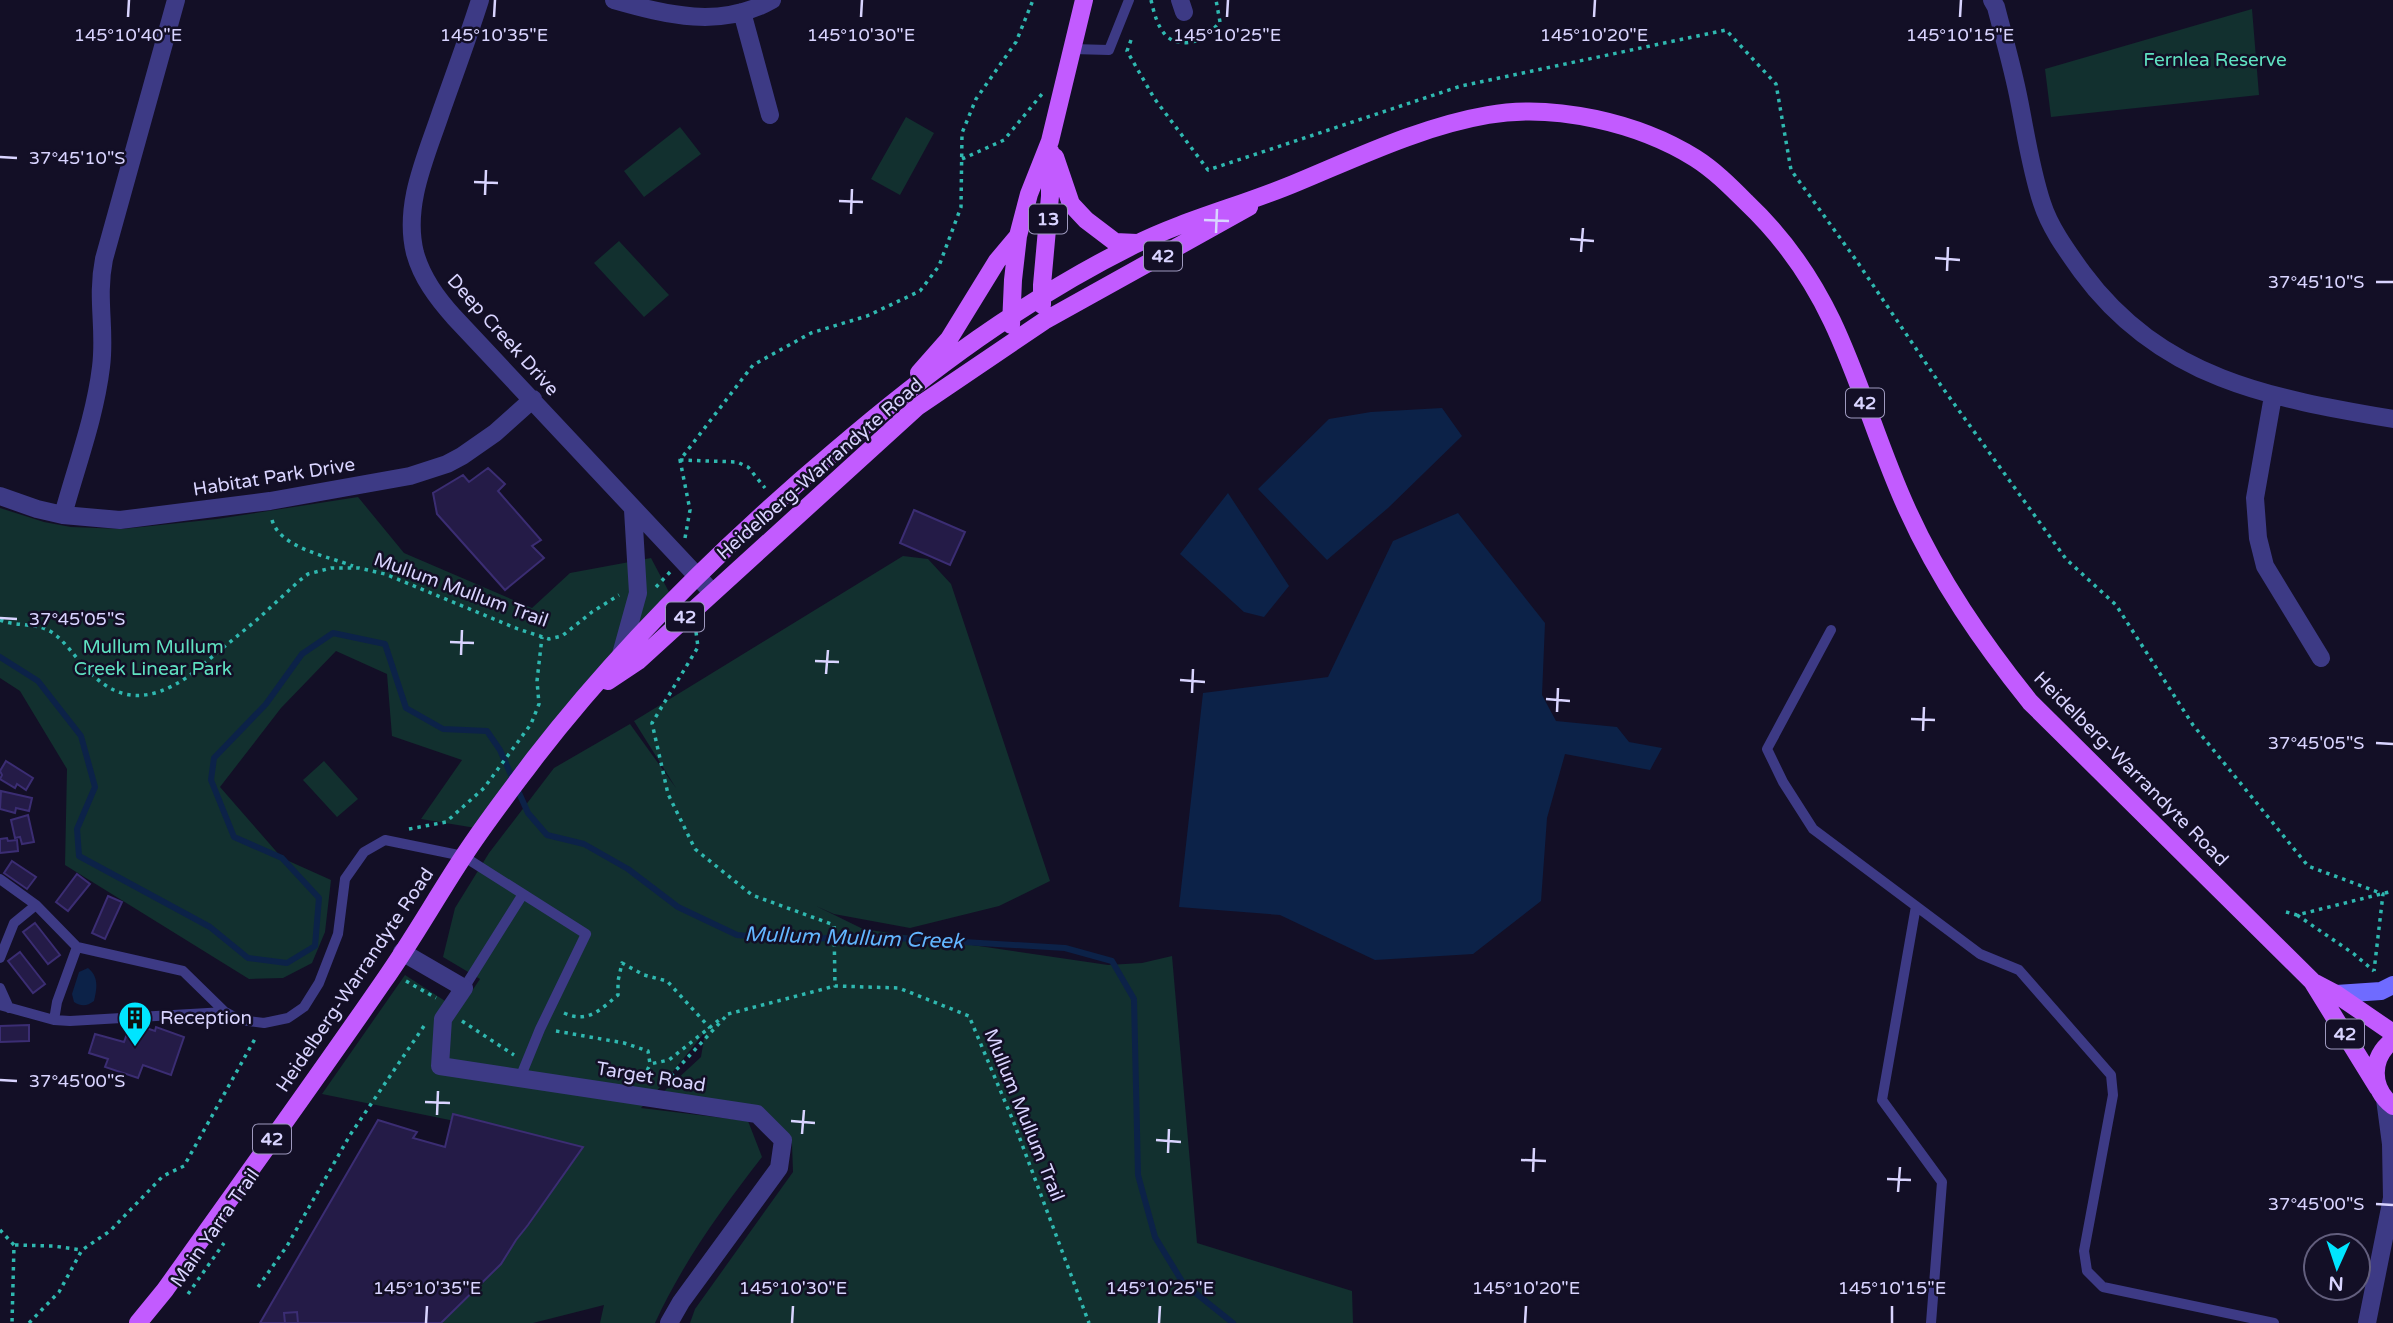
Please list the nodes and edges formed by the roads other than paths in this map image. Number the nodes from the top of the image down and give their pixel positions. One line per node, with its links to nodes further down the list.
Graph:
1 (176, 0): 25 (street)
2 (480, 0): 21 (street, Deep Creek Drive)
3 (614, 0): 8 (street)
4 (772, 0): 8 (street)
5 (1084, 0): 9 (main road, 13)
6 (1129, 0): 9 (lane)
7 (1992, 0): 19 (street)
8 (742, 12): 10 (street)
9 (1072, 49): 11 (main road, 13)
10 (770, 115)
11 (1050, 141): 13 (main road, 13); 14 (main road); 15 (main road, 13)
12 (1280, 190): 14 (main road, Heidelberg-Warrandyte Road / 42); 17 (main road, Heidelberg-Warrandyte Road / 42); 40 (main road, Heidelberg-Warrandyte Road / 42)
13 (1018, 236): 16 (main road, 13); 20 (main road)
14 (1137, 243): 15 (main road, Heidelberg-Warrandyte Road / 42)
15 (1041, 297): 16 (main road, Heidelberg-Warrandyte Road / 42); 17 (main road, 13)
16 (1011, 316): 18 (main road, 13); 20 (main road, Heidelberg-Warrandyte Road / 42)
17 (1044, 321): 18 (main road, Heidelberg-Warrandyte Road / 42)
18 (1012, 342): 27 (main road, Heidelberg-Warrandyte Road / 42)
19 (2273, 396): 22 (street); 30 (street)
20 (898, 397): 26 (main road, Heidelberg-Warrandyte Road / 42)
21 (533, 399): 24 (street, Deep Creek Drive); 25 (street, Habitat Park Drive)
22 (2393, 419)
23 (0, 496): 25 (street, Habitat Park Drive)
24 (633, 510): 26 (street, Deep Creek Drive); 29 (street)
25 (63, 515)
26 (698, 576): 27 (street, Deep Creek Drive); 29 (main road, Heidelberg-Warrandyte Road / 42)
27 (712, 592): 31 (main road, Heidelberg-Warrandyte Road / 42)
28 (1831, 630): 36 (lane)
29 (620, 657): 31 (main road, Heidelberg-Warrandyte Road / 42)
30 (2320, 658)
31 (585, 697): 32 (main road, Heidelberg-Warrandyte Road / 42)
32 (463, 856): 34 (lane); 38 (main road, Heidelberg-Warrandyte Road / 42); 46 (lane)
33 (0, 880): 35 (lane)
34 (523, 894): 42 (lane); 50 (lane)
35 (36, 905): 37 (lane); 39 (lane)
36 (1916, 905): 55 (lane); 56 (lane)
37 (77, 947): 46 (lane); 47 (lane)
38 (402, 952): 42 (street); 53 (main road, Heidelberg-Warrandyte Road / 42)
39 (0, 958)
40 (2312, 981): 44 (main road, 42); 51 (main road, Heidelberg-Warrandyte Road / 42)
41 (0, 988): 45 (lane)
42 (464, 988): 50 (street, Target Road)
43 (2387, 988): 44 (main road)
44 (2336, 994): 48 (main road, 42)
45 (5, 1007): 47 (lane)
46 (225, 1012): 47 (lane)
47 (54, 1020)
48 (2393, 1033)
49 (2393, 1040): 51 (main road, 42)
50 (523, 1070): 54 (street, Target Road)
51 (2385, 1098): 52 (street)
52 (2393, 1198): 57 (street)
53 (138, 1323)
54 (669, 1323)
55 (1931, 1323)
56 (2274, 1323)
57 (2367, 1323)

